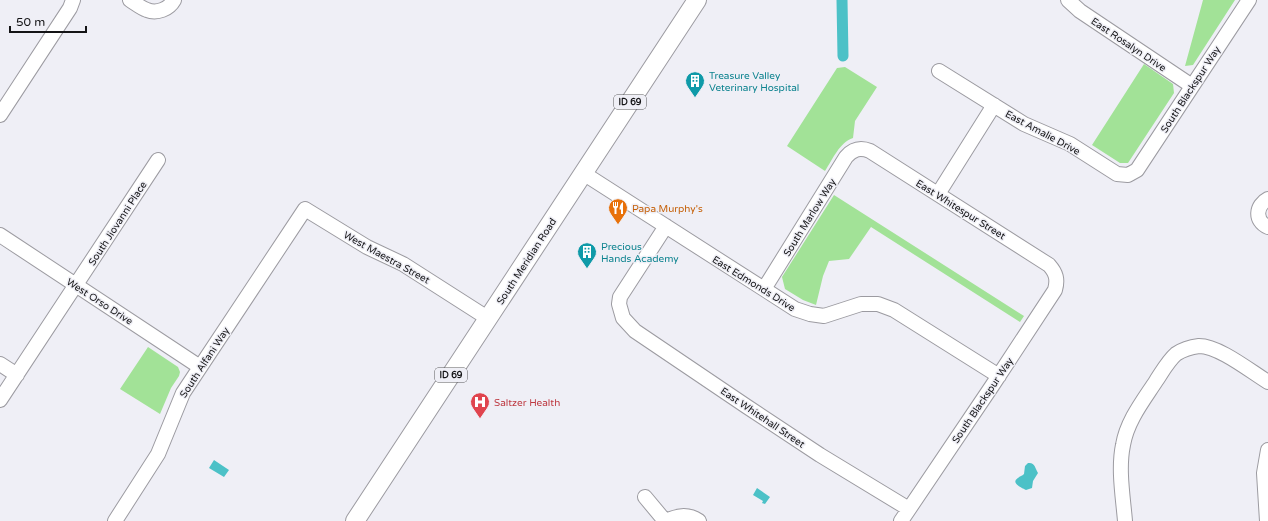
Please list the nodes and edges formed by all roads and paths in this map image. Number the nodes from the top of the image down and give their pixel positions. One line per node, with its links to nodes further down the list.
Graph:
1 (73, 0): 10 (street)
2 (130, 0): 3 (street)
3 (174, 0)
4 (697, 0): 13 (main road, South Meridian Road / ID 69)
5 (1068, 0): 8 (street, East Rosalyn Drive)
6 (1249, 0): 8 (street, South Blackspur Way)
7 (939, 71): 9 (street, East Amalie Drive)
8 (1192, 86): 14 (street, South Blackspur Way)
9 (994, 106): 14 (street, East Amalie Drive); 15 (street)
10 (0, 115)
11 (859, 149): 15 (street, East Whitespur Street); 23 (street, South Marlow Way)
12 (158, 160): 22 (street, South Jiovanni Place)
13 (583, 173): 18 (street, East Edmonds Drive); 24 (main road, South Meridian Road / ID 69)
14 (1128, 175)
15 (938, 194): 21 (street, East Whitespur Street)
16 (1268, 199): 19 (street)
17 (305, 209): 24 (street, West Maestra Street); 26 (street, South Alfani Way)
18 (666, 226): 23 (street, East Edmonds Drive); 33 (street, East Whitehall Street)
19 (1268, 227)
20 (0, 235): 22 (street, West Orso Drive)
21 (1057, 277): 28 (street, South Blackspur Way)
22 (76, 285): 26 (street, West Orso Drive); 27 (street, South Jiovanni Place)
23 (764, 289): 28 (street, East Edmonds Drive)
24 (489, 319): 35 (main road, South Meridian Road / ID 69)
25 (0, 364): 27 (street)
26 (200, 367): 34 (street, South Alfani Way)
27 (17, 375): 30 (street, South Jiovanni Place)
28 (999, 376): 33 (street, South Blackspur Way)
29 (1268, 382): 38 (street)
30 (0, 400)
31 (1268, 450): 39 (street)
32 (646, 497): 36 (street)
33 (905, 515)
34 (115, 521)
35 (356, 521)
36 (665, 521): 37 (street)
37 (699, 521)
38 (1125, 521)
39 (1267, 521)

